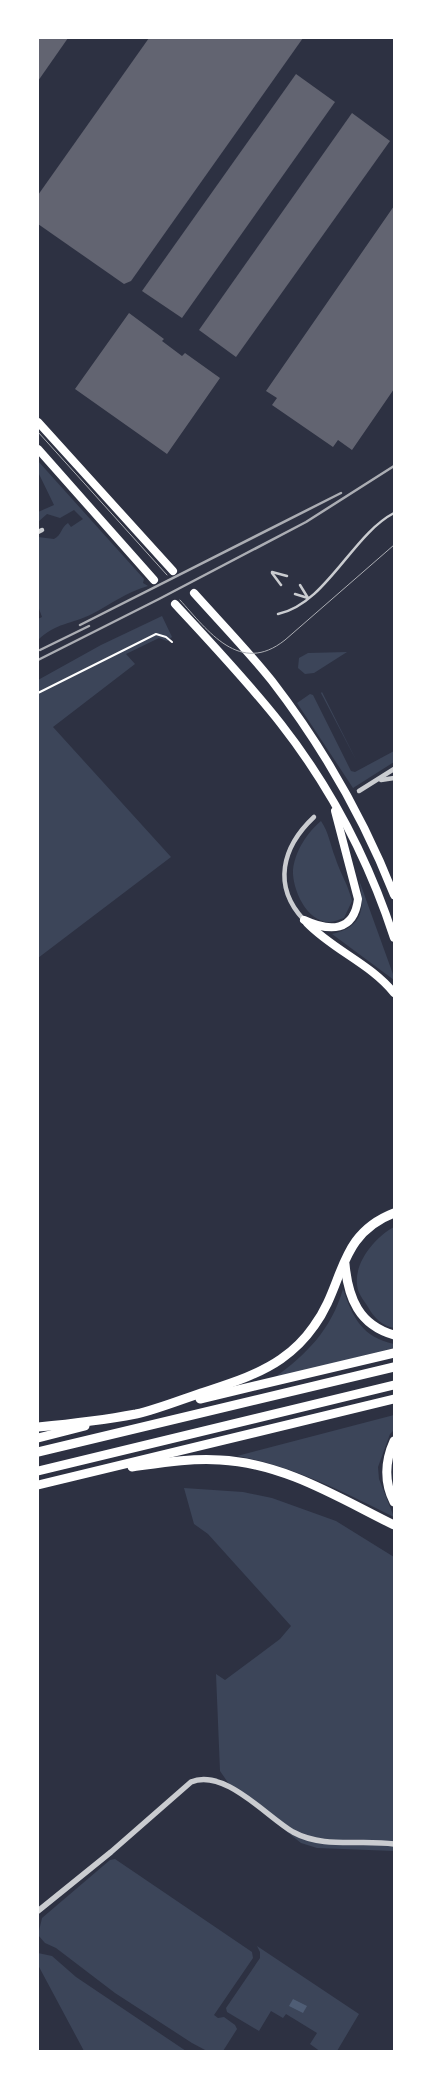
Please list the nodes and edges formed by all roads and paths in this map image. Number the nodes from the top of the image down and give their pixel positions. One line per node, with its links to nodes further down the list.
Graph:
1 (38, 422): 4 (main road)
2 (38, 449): 6 (main road)
3 (394, 513): 11 (lane)
4 (173, 571)
5 (287, 576): 7 (lane)
6 (154, 580)
7 (281, 584)
8 (300, 585): 11 (lane)
9 (194, 593): 22 (main road)
10 (295, 594): 11 (lane)
11 (308, 598): 13 (lane)
12 (175, 604): 19 (main road)
13 (278, 614)
14 (172, 642): 15 (path)
15 (38, 693)
16 (394, 769): 18 (street)
17 (394, 778): 18 (street)
18 (378, 781): 20 (street)
19 (326, 790): 24 (main road); 25 (main road)
20 (359, 791)
21 (314, 817): 24 (street)
22 (392, 883): 23 (main road)
23 (394, 895)
24 (304, 920): 26 (main road)
25 (394, 938)
26 (394, 993)
27 (394, 1213): 28 (highway)
28 (345, 1264): 29 (highway); 34 (highway)
29 (394, 1335)
30 (394, 1353): 34 (highway)
31 (394, 1367): 38 (highway)
32 (394, 1385): 39 (highway)
33 (394, 1399): 40 (highway)
34 (137, 1414): 35 (highway); 36 (highway)
35 (38, 1427)
36 (38, 1438)
37 (394, 1441): 42 (highway)
38 (38, 1452)
39 (38, 1470)
40 (73, 1476): 41 (highway); 43 (highway)
41 (38, 1485)
42 (394, 1502)
43 (394, 1525)
44 (394, 1844): 45 (street)
45 (38, 1911)

